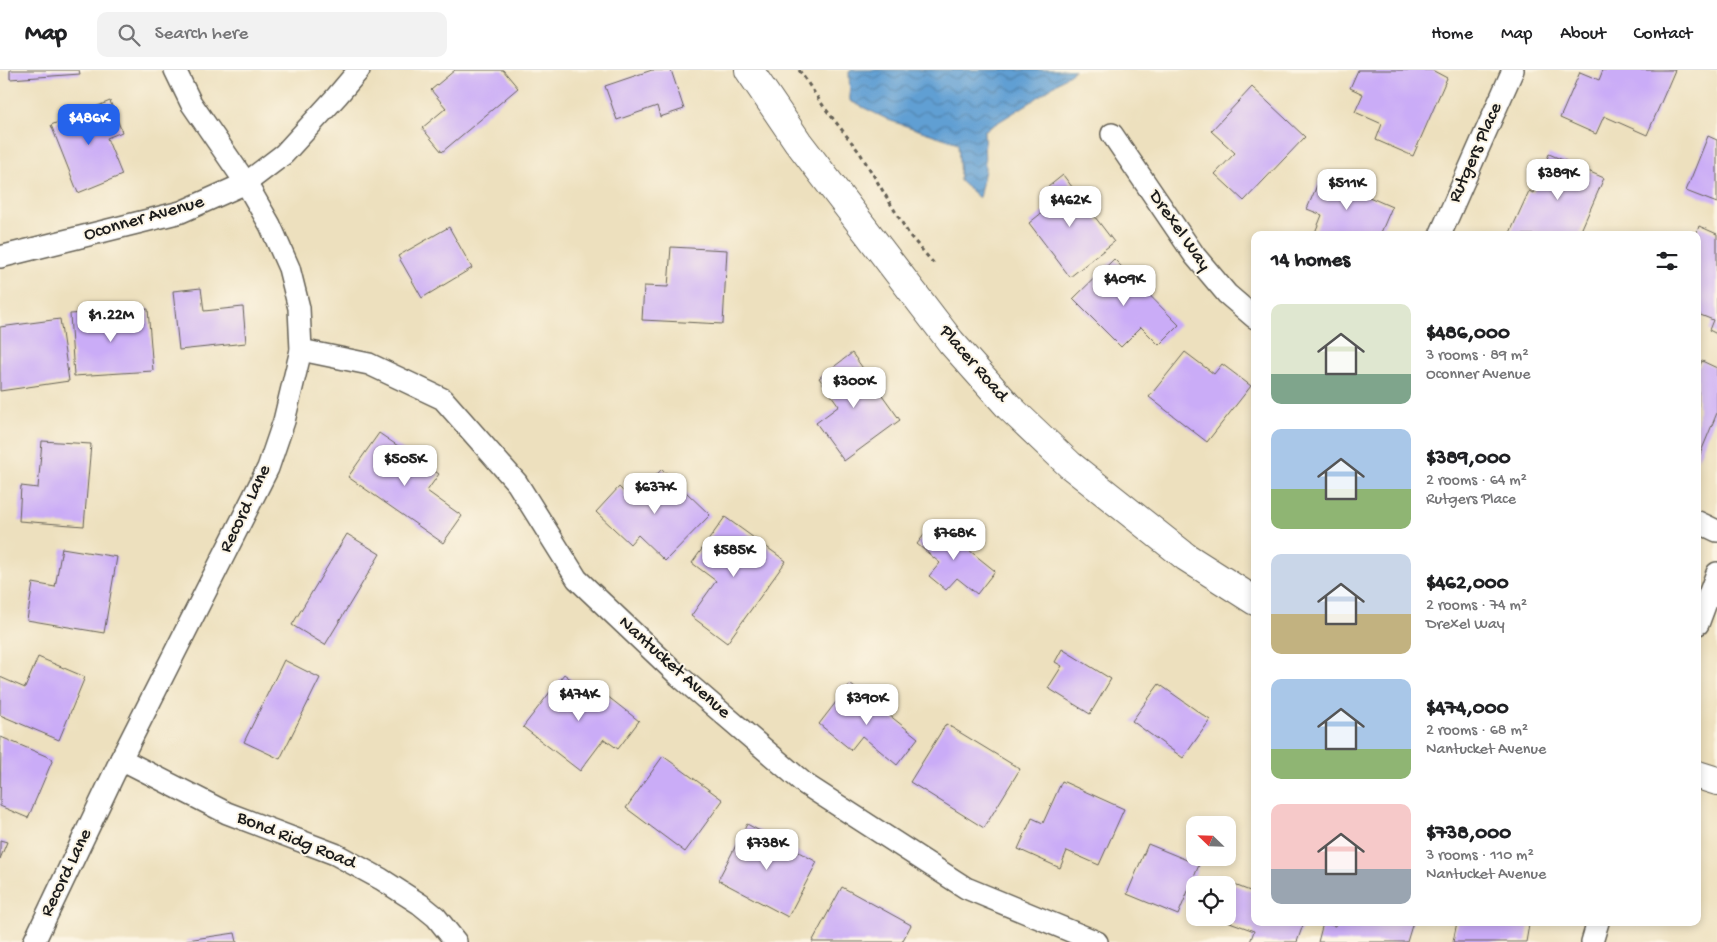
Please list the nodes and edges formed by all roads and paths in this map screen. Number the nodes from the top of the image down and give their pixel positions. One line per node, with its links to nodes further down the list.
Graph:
1 (175, 70): 7 (street, Record Lane)
2 (359, 70): 7 (street, Oconner Avenue)
3 (749, 70): 16 (main road, Placer Road)
4 (799, 70): 10 (path)
5 (1512, 70): 8 (street, Rutgers Place)
6 (1112, 134): 11 (street, Drexel Way)
7 (246, 183): 9 (street, Oconner Avenue); 12 (street, Record Lane)
8 (1442, 231)
9 (0, 257)
10 (936, 266)
11 (1251, 315)
12 (301, 350): 18 (street, Record Lane); 24 (street, Nantucket Avenue)
13 (1701, 523): 14 (street)
14 (1717, 531)
15 (1717, 573): 17 (street)
16 (1251, 598)
17 (1701, 616)
18 (121, 759): 22 (street, Record Lane); 23 (street, Bond Ridg Road)
19 (1701, 776): 20 (main road)
20 (1717, 780)
21 (1597, 926): 25 (street)
22 (34, 942)
23 (456, 942)
24 (1097, 942)
25 (1592, 942)

